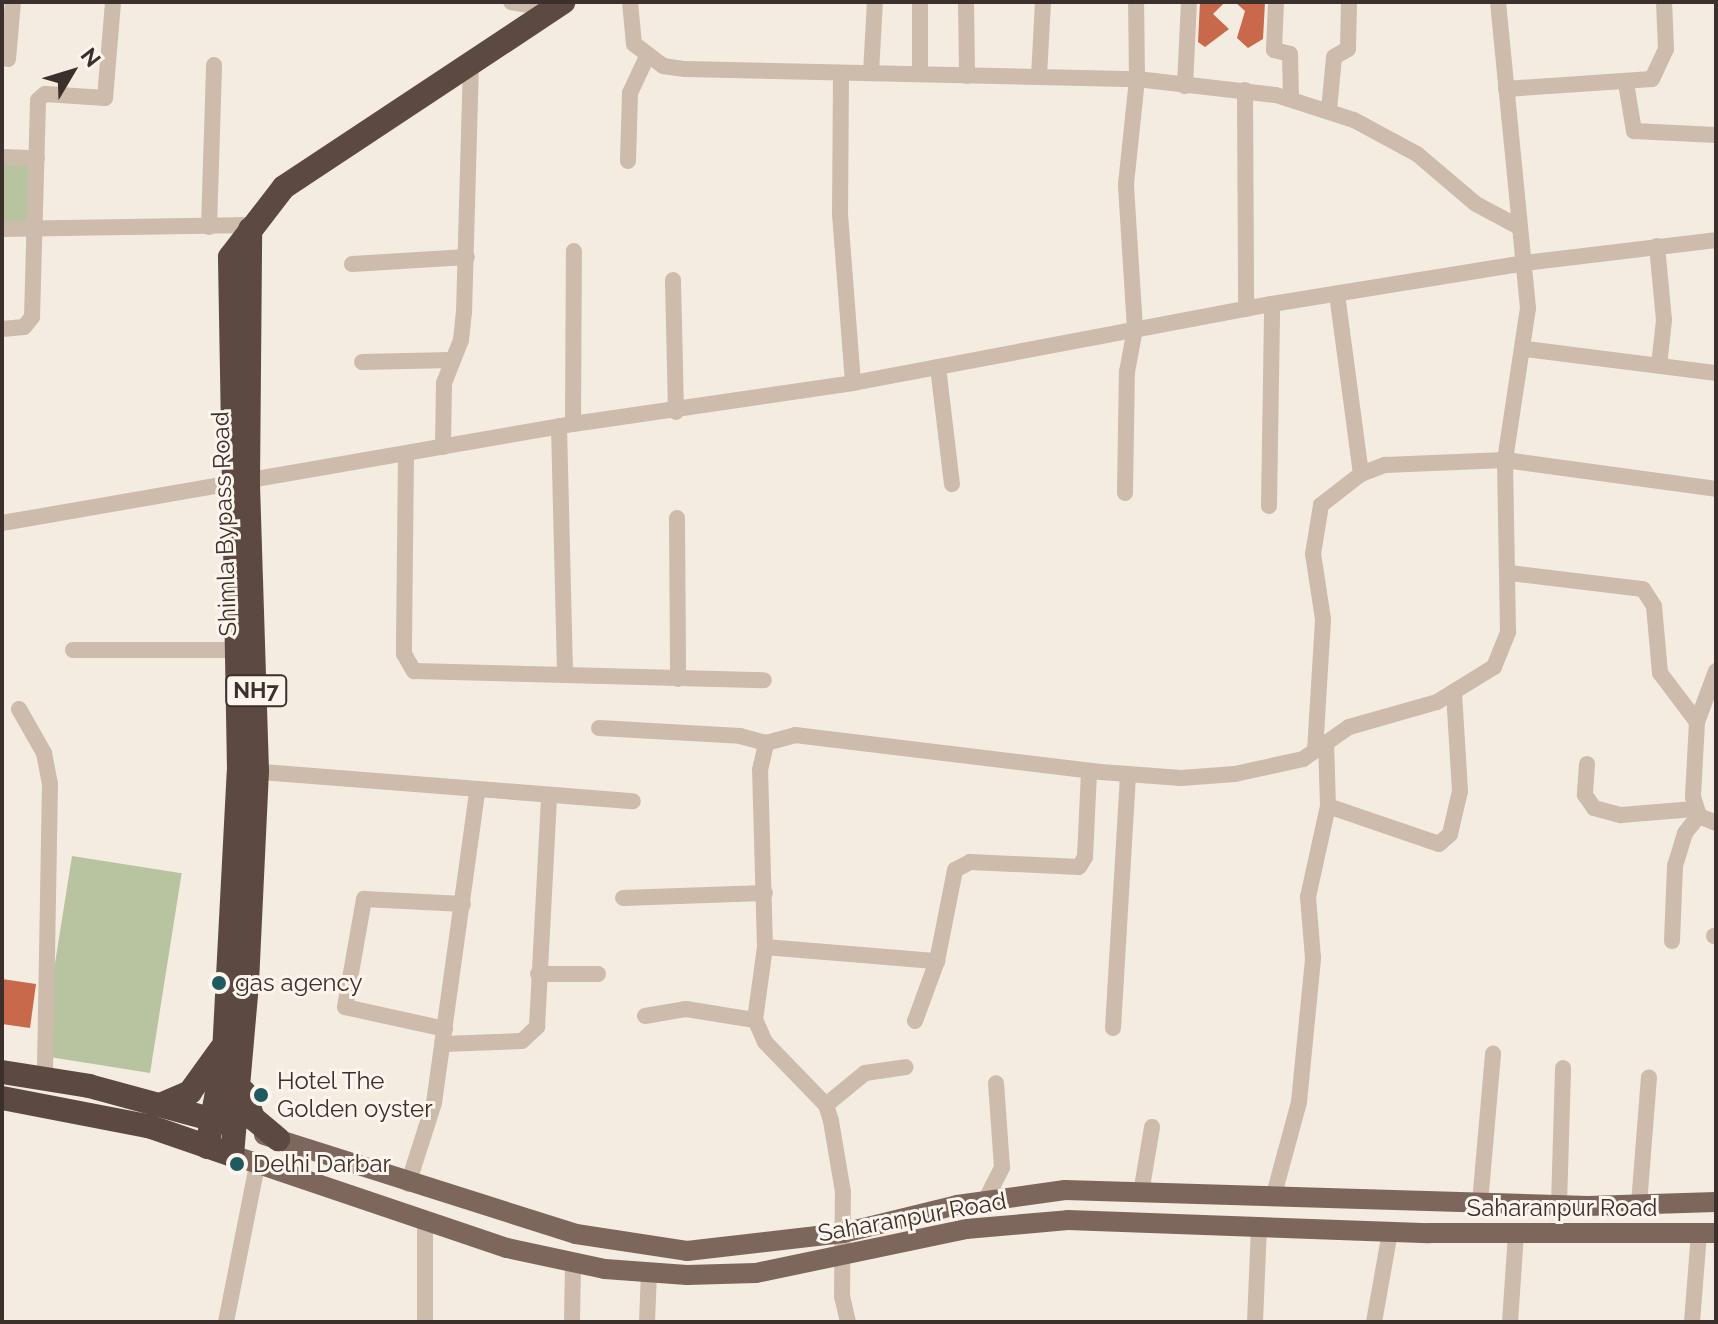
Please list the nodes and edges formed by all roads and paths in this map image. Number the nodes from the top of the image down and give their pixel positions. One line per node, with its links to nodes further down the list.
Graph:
1 (13, 2): 17 (street)
2 (113, 2): 34 (street)
3 (511, 2): 15 (street)
4 (630, 2): 16 (street)
5 (875, 2): 21 (street)
6 (920, 2): 22 (street)
7 (966, 2): 23 (street)
8 (1043, 2): 24 (street)
9 (1136, 2): 25 (street)
10 (1189, 2): 27 (street)
11 (1276, 2): 30 (street)
12 (1349, 2): 31 (street)
13 (1498, 2): 28 (street)
14 (1664, 2): 26 (street)
15 (558, 6): 19 (highway)
16 (646, 58): 20 (street); 35 (street)
17 (8, 59)
18 (214, 65): 37 (street)
19 (471, 67): 36 (highway); 44 (street)
20 (841, 73): 21 (street); 59 (street)
21 (871, 73): 22 (street)
22 (920, 74): 23 (street)
23 (967, 76): 24 (street)
24 (1039, 76): 25 (street)
25 (1137, 79): 27 (street); 52 (street)
26 (1626, 83): 28 (street); 32 (street)
27 (1185, 86): 29 (street)
28 (1506, 89): 38 (street)
29 (1245, 90): 30 (street); 50 (street)
30 (1291, 99): 31 (street)
31 (1329, 110): 38 (street)
32 (1716, 135)
33 (2, 157): 34 (street)
34 (37, 158): 40 (street)
35 (628, 161)
36 (250, 225): 37 (street); 66 (highway, Shimla Bypass Road / NH7)
37 (209, 227): 40 (street)
38 (1519, 227): 45 (street)
39 (2, 229): 40 (street)
40 (36, 230): 51 (street)
41 (1716, 241): 42 (street)
42 (1657, 246): 45 (street); 56 (street)
43 (574, 251): 61 (street)
44 (467, 257): 46 (street); 54 (street)
45 (1524, 263): 48 (street); 53 (street)
46 (352, 264)
47 (673, 280): 60 (street)
48 (1337, 294): 49 (street); 65 (street)
49 (1272, 304): 50 (street); 70 (street)
50 (1246, 309): 52 (street)
51 (2, 329)
52 (1135, 329): 57 (street); 69 (street)
53 (1526, 349): 56 (street); 64 (street)
54 (451, 360): 55 (street); 62 (street)
55 (362, 362)
56 (1659, 366): 58 (street)
57 (938, 367): 59 (street); 67 (street)
58 (1716, 373)
59 (853, 383): 60 (street)
60 (676, 412): 61 (street)
61 (566, 425): 62 (street); 77 (street)
62 (443, 447): 63 (street)
63 (406, 454): 66 (street); 77 (street)
64 (1505, 460): 65 (street); 68 (street); 73 (street)
65 (1361, 474): 85 (street)
66 (240, 483): 72 (street); 75 (highway, Shimla Bypass Road / NH7); 87 (highway, Shimla Bypass Road / NH7)
67 (952, 484)
68 (1716, 489)
69 (1125, 493)
70 (1269, 506)
71 (677, 518): 78 (street)
72 (2, 523)
73 (1510, 573): 80 (street); 82 (street)
74 (73, 650): 75 (street)
75 (237, 650): 87 (highway, Shimla Bypass Road / NH7)
76 (1716, 671): 82 (street)
77 (565, 675): 78 (street)
78 (678, 679): 79 (street)
79 (764, 680)
80 (1454, 694): 85 (street); 93 (street)
81 (19, 709): 116 (street)
82 (1697, 722): 94 (street)
83 (599, 728): 84 (street)
84 (766, 743): 88 (street); 96 (street)
85 (1320, 747): 89 (street); 93 (street)
86 (1587, 764): 94 (street)
87 (248, 771): 90 (street); 109 (highway, Shimla Bypass Road / NH7); 113 (highway, Shimla Bypass Road / NH7)
88 (1089, 771): 89 (street); 101 (street)
89 (1128, 774): 107 (street)
90 (477, 793): 91 (street); 98 (street)
91 (549, 797): 92 (street); 102 (street)
92 (633, 801)
93 (1328, 806): 130 (street)
94 (1696, 812): 95 (street); 99 (street)
95 (1716, 823)
96 (765, 893): 97 (street); 100 (street)
97 (623, 898)
98 (463, 904): 108 (street); 108 (street)
99 (1672, 941)
100 (765, 947): 101 (street); 105 (street)
101 (937, 961): 106 (street)
102 (538, 974): 103 (street); 108 (street)
103 (598, 974)
104 (645, 1016): 105 (street)
105 (755, 1020): 120 (street)
106 (915, 1021)
107 (1113, 1028)
108 (444, 1036): 128 (street)
109 (224, 1045): 119 (highway); 121 (highway, Shimla Bypass Road / NH7)
110 (1493, 1054): 133 (street)
111 (906, 1067): 120 (street)
112 (1563, 1068): 135 (street)
113 (241, 1070): 122 (highway, Shimla Bypass Road / NH7); 124 (highway)
114 (2, 1072): 116 (highway)
115 (1649, 1077): 134 (street)
116 (45, 1078): 119 (highway)
117 (996, 1083): 131 (street)
118 (2, 1098): 125 (highway)
119 (160, 1105): 121 (highway)
120 (826, 1105): 139 (street)
121 (214, 1120): 122 (highway); 125 (highway, Shimla Bypass Road / NH7)
122 (238, 1126): 124 (main road, Saharanpur Road); 126 (highway, Shimla Bypass Road / NH7)
123 (1152, 1127): 129 (street)
124 (278, 1139): 128 (main road, Saharanpur Road)
125 (207, 1147): 126 (highway)
126 (232, 1155): 127 (main road, Saharanpur Road)
127 (257, 1166): 136 (main road, Saharanpur Road); 145 (street)
128 (408, 1184): 139 (main road, Saharanpur Road)
129 (1141, 1193): 130 (main road, Saharanpur Road); 131 (main road, Saharanpur Road)
130 (1273, 1198): 133 (main road, Saharanpur Road)
131 (985, 1201): 139 (main road, Saharanpur Road)
132 (1716, 1202): 134 (main road, Saharanpur Road)
133 (1480, 1203): 135 (main road, Saharanpur Road)
134 (1639, 1204): 135 (main road, Saharanpur Road)
135 (1559, 1205)
136 (425, 1221): 143 (main road, Saharanpur Road); 146 (street)
137 (1259, 1227): 138 (main road, Saharanpur Road); 142 (main road, Saharanpur Road); 150 (street)
138 (1390, 1232): 141 (main road, Saharanpur Road); 151 (street)
139 (843, 1233): 142 (street)
140 (1707, 1233): 141 (main road, Saharanpur Road); 153 (street)
141 (1516, 1234): 152 (street)
142 (843, 1258): 144 (main road, Saharanpur Road); 149 (street)
143 (573, 1263): 144 (main road, Saharanpur Road); 147 (street)
144 (649, 1272): 148 (street)
145 (226, 1322)
146 (425, 1322)
147 (572, 1322)
148 (647, 1322)
149 (848, 1322)
150 (1255, 1322)
151 (1374, 1322)
152 (1510, 1322)
153 (1692, 1322)

